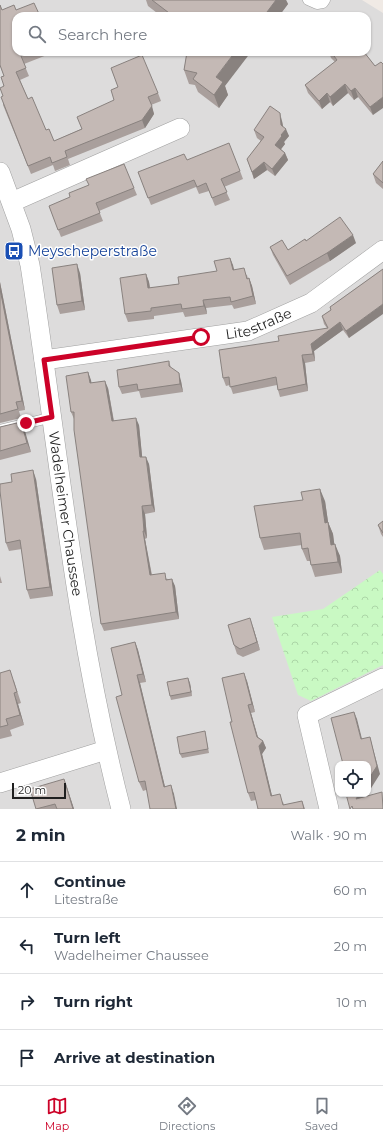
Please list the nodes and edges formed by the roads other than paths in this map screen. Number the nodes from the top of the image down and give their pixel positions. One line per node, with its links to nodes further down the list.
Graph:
1 (308, 0): 2 (lane)
2 (325, 0)
3 (180, 128): 5 (street)
4 (0, 172): 5 (street, Wadelheimer Chaussee)
5 (12, 202): 7 (street, Wadelheimer Chaussee)
6 (383, 250): 7 (street, Litestraße)
7 (44, 360): 8 (street, Wadelheimer Chaussee)
8 (52, 417): 9 (lane); 11 (street, Wadelheimer Chaussee)
9 (0, 430)
10 (383, 678): 14 (street)
11 (106, 750): 12 (street); 13 (street, Wadelheimer Chaussee)
12 (0, 783)
13 (121, 809)
14 (329, 809)

